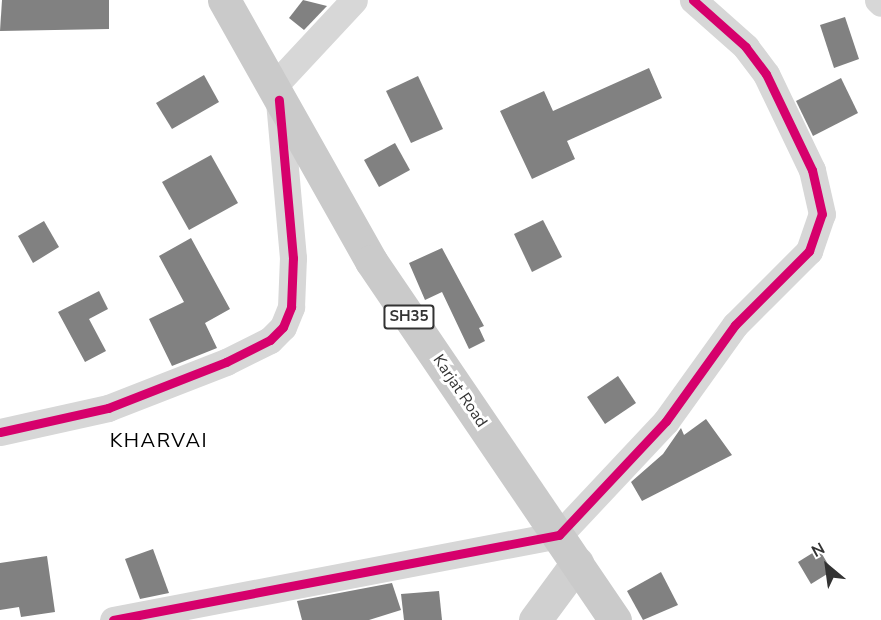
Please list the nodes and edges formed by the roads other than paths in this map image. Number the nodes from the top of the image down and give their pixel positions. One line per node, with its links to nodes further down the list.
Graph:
1 (224, 0): 6 (main road, Karjat Road / SH35)
2 (354, 0): 6 (street)
3 (693, 0): 8 (street)
4 (878, 0): 5 (street)
5 (881, 3)
6 (275, 94): 7 (street); 8 (main road, Karjat Road / SH35)
7 (0, 432)
8 (559, 535): 9 (main road, Karjat Road / SH35); 10 (street)
9 (577, 563): 11 (street); 12 (main road, Karjat Road / SH35)
10 (113, 620)
11 (535, 620)
12 (615, 620)

